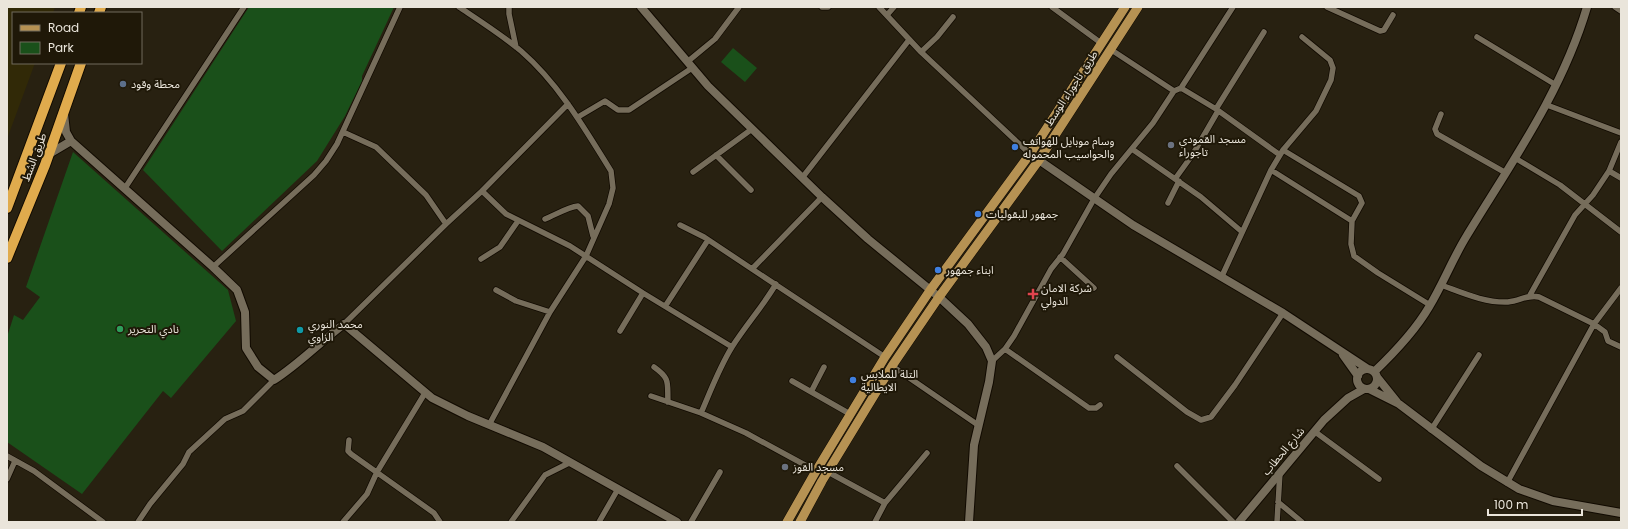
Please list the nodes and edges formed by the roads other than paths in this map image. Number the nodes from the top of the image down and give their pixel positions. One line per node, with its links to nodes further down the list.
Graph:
1 (244, 7): 61 (street)
2 (400, 7): 43 (street)
3 (459, 7): 27 (street)
4 (509, 7): 27 (street)
5 (641, 7): 32 (street)
6 (739, 7): 32 (street)
7 (822, 7): 8 (street)
8 (828, 7)
9 (879, 7): 19 (street)
10 (894, 7): 19 (street)
11 (1052, 7): 26 (street)
12 (1125, 7): 26 (main road)
13 (1138, 7): 28 (main road, طريق تاجوراء الوسط)
14 (1234, 7): 34 (street)
15 (1327, 7): 20 (street)
16 (1587, 7): 33 (street)
17 (1615, 7): 18 (street)
18 (1621, 11)
19 (887, 15): 25 (street)
20 (1393, 15)
21 (953, 17): 29 (street)
22 (1264, 32): 38 (street)
23 (1302, 37): 48 (street)
24 (1477, 37): 33 (street)
25 (909, 40): 29 (street); 58 (street)
26 (1101, 43): 50 (main road)
27 (516, 47): 36 (street)
28 (1110, 50): 35 (street); 53 (main road, طريق تاجوراء الوسط)
29 (921, 52): 50 (street)
30 (61, 64): 68 (highway, طريق الشط)
31 (81, 64): 39 (highway, طريق الشط)
32 (689, 65): 41 (street); 42 (street)
33 (1556, 85): 37 (street)
34 (1181, 88): 35 (street); 38 (street)
35 (1174, 91): 47 (street)
36 (568, 104): 41 (street); 63 (street)
37 (1547, 105): 44 (street); 52 (street)
38 (1217, 110): 48 (street); 60 (street)
39 (64, 111): 45 (street); 49 (highway, طريق الشط)
40 (1441, 114): 57 (street)
41 (578, 117): 76 (street)
42 (752, 129): 51 (street); 58 (street)
43 (342, 132): 72 (street); 82 (street)
44 (1621, 133)
45 (71, 141): 49 (street); 61 (street)
46 (1621, 142): 55 (street)
47 (1132, 149): 60 (street); 65 (street)
48 (1281, 152): 54 (street); 71 (street)
49 (49, 154): 80 (highway, طريق الشط)
50 (1030, 154): 53 (street); 90 (main road)
51 (716, 155): 56 (street); 62 (street)
52 (1515, 158): 57 (street); 67 (street)
53 (1039, 160): 65 (street); 93 (main road, طريق تاجوراء الوسط)
54 (1271, 170): 71 (street); 74 (street)
55 (1608, 171): 59 (street); 67 (street)
56 (693, 172)
57 (1506, 173): 86 (street)
58 (802, 178): 64 (street)
59 (1621, 178)
60 (1177, 180): 66 (street); 74 (street)
61 (125, 188): 82 (street)
62 (750, 190)
63 (482, 191): 70 (street); 72 (street)
64 (822, 197): 83 (street); 90 (street)
65 (1094, 199): 79 (street); 84 (street)
66 (1168, 203)
67 (1586, 204): 75 (street); 92 (street)
68 (7, 208)
69 (545, 219): 76 (street)
70 (518, 221): 78 (street); 81 (street)
71 (1352, 221): 95 (street)
72 (446, 224): 98 (street)
73 (680, 225): 77 (street)
74 (1241, 232): 84 (street)
75 (1621, 232)
76 (593, 236): 78 (street)
77 (708, 240): 83 (street); 94 (street)
78 (586, 256): 91 (street); 96 (street)
79 (1060, 257): 87 (street); 103 (street)
80 (7, 258)
81 (481, 260)
82 (213, 266): 114 (street)
83 (752, 269): 85 (street)
84 (1222, 276): 97 (street)
85 (776, 284): 101 (street); 106 (street)
86 (1441, 284): 92 (street); 95 (street)
87 (1094, 288)
88 (1621, 288): 99 (street)
89 (496, 290): 96 (street)
90 (931, 290): 93 (street); 106 (main road)
91 (643, 293): 94 (street); 100 (street)
92 (1530, 296): 99 (street)
93 (939, 297): 108 (street); 109 (main road, طريق تاجوراء الوسط)
94 (666, 305): 101 (street)
95 (1430, 305): 112 (street)
96 (550, 312): 127 (street)
97 (1283, 313): 104 (street); 107 (street)
98 (344, 324): 114 (street); 118 (street)
99 (1594, 324): 102 (street); 143 (street)
100 (620, 331)
101 (732, 347): 124 (street)
102 (1621, 348)
103 (1005, 349): 108 (street); 123 (street)
104 (1342, 352): 112 (street); 113 (street)
105 (1479, 355): 128 (street)
106 (885, 357): 125 (main road)
107 (1117, 357)
108 (992, 360): 126 (street)
109 (892, 366): 126 (street); 140 (main road, طريق تاجوراء الوسط)
110 (654, 367): 121 (street)
111 (824, 367): 117 (street)
112 (1373, 372): 113 (street); 116 (street); 122 (street)
113 (1357, 378): 116 (street); 120 (street, شارع الحطاب)
114 (274, 380): 150 (street)
115 (792, 380): 117 (street)
116 (1367, 389): 120 (street, شارع الحطاب); 122 (street)
117 (811, 392): 125 (street)
118 (425, 393): 127 (street); 138 (street)
119 (651, 396): 121 (street)
120 (1348, 398): 129 (street, شارع الحطاب)
121 (668, 402): 124 (street)
122 (1399, 404): 128 (street)
123 (1100, 405)
124 (701, 413): 137 (street)
125 (850, 414): 137 (main road)
126 (978, 424): 160 (street)
127 (489, 425): 134 (street)
128 (1431, 430): 143 (street)
129 (1314, 431): 136 (street, شارع الحطاب); 142 (street)
130 (349, 440): 138 (street)
131 (927, 453): 146 (street)
132 (7, 456): 133 (street)
133 (16, 461): 141 (street); 149 (street)
134 (571, 462): 144 (street); 153 (street)
135 (1177, 466): 161 (street)
136 (1280, 470): 145 (street); 162 (street, شارع الحطاب)
137 (816, 471): 157 (main road)
138 (377, 472): 148 (street); 152 (street)
139 (720, 472): 156 (street)
140 (828, 472): 146 (street); 158 (main road, طريق تاجوراء الوسط)
141 (7, 479)
142 (1379, 479)
143 (1507, 483): 147 (street)
144 (618, 489): 154 (street); 155 (street)
145 (1278, 502): 163 (street); 164 (street)
146 (885, 503): 159 (street)
147 (1621, 513)
148 (345, 520): 151 (street)
149 (103, 522)
150 (138, 522)
151 (353, 522)
152 (440, 522)
153 (511, 522)
154 (598, 522)
155 (677, 522)
156 (691, 522)
157 (788, 522)
158 (800, 522)
159 (875, 522)
160 (969, 522)
161 (1233, 522)
162 (1239, 522)
163 (1277, 522)
164 (1302, 522)

